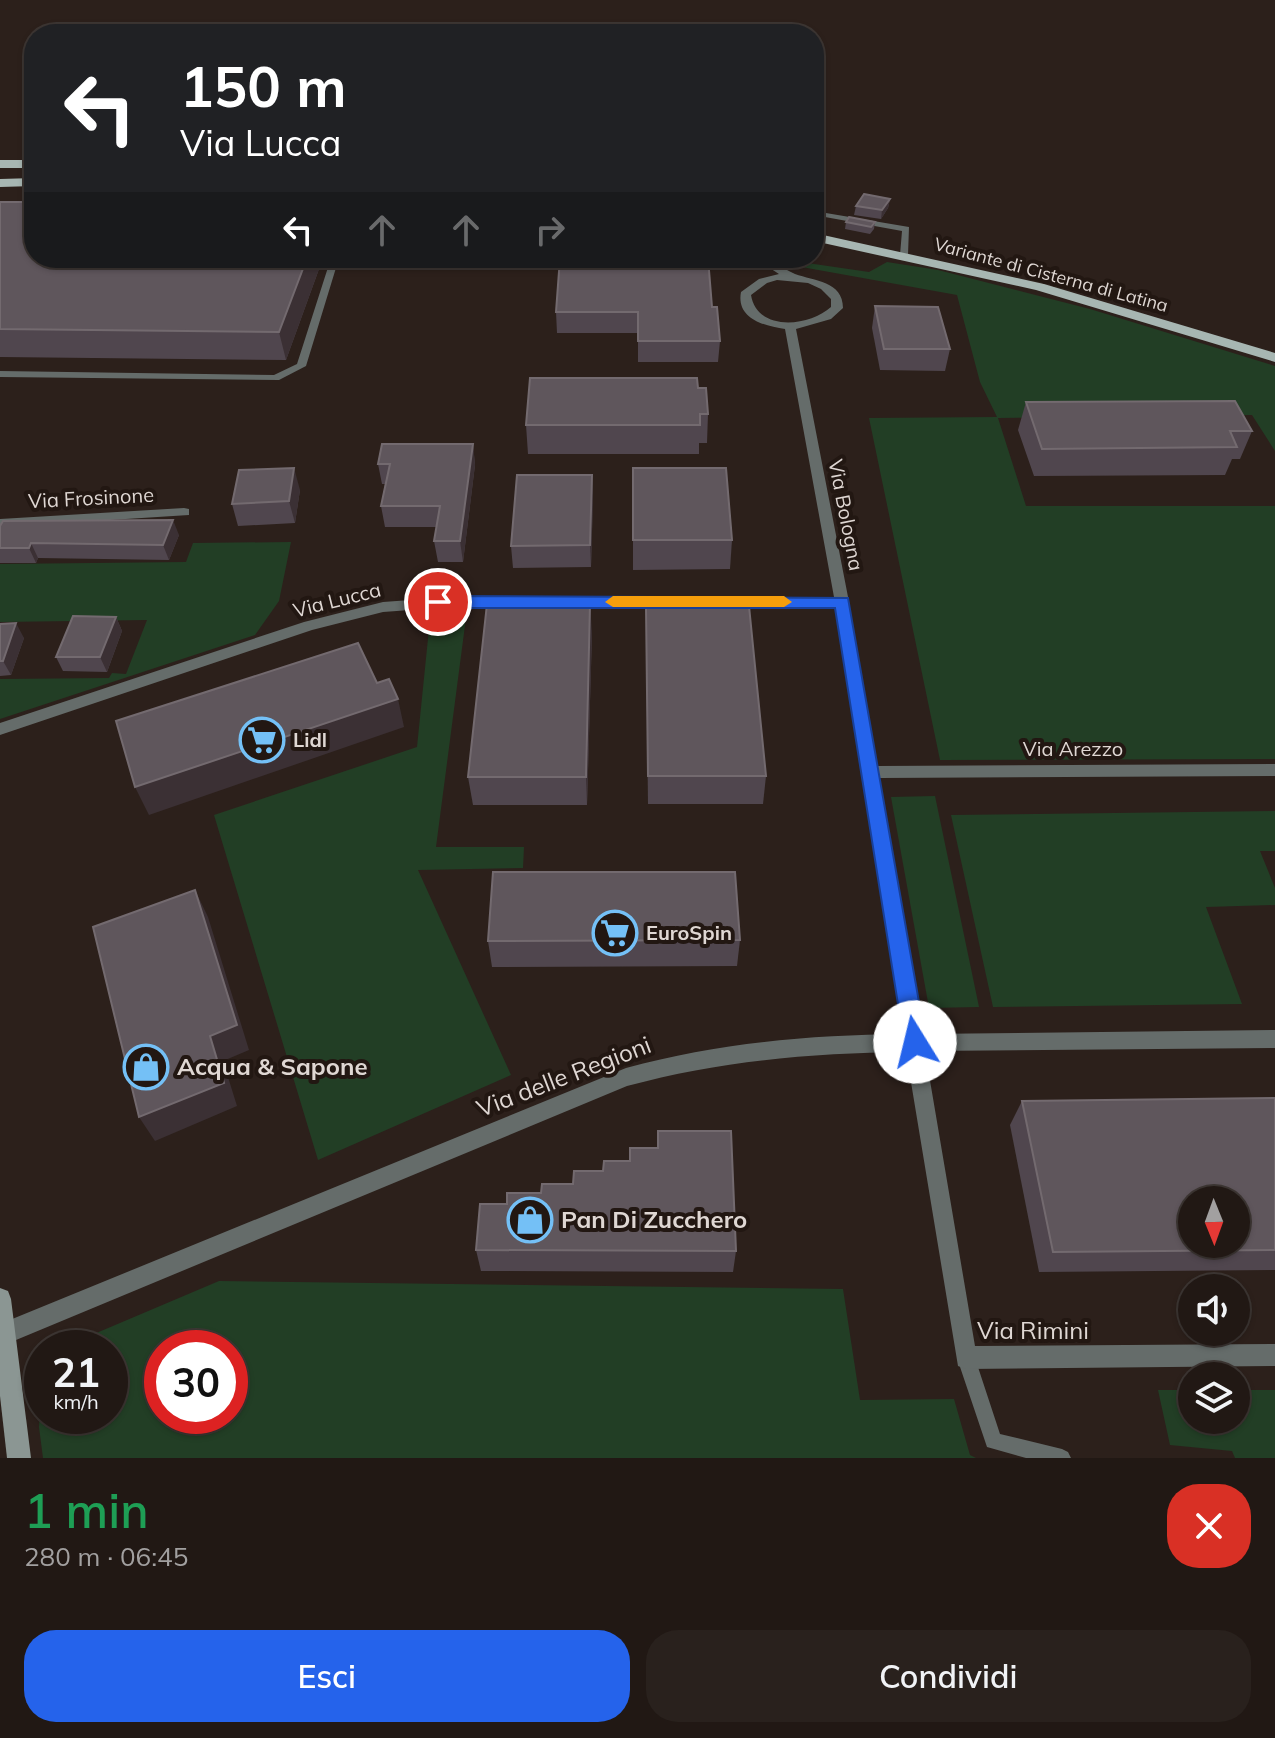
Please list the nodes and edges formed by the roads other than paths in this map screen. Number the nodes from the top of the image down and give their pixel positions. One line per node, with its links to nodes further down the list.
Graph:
1 (0, 164): 2 (main road)
2 (24, 164)
3 (24, 173): 4 (main road)
4 (0, 174)
5 (24, 182): 6 (main road)
6 (0, 183)
7 (824, 215): 9 (lane)
8 (824, 239): 9 (main road, Variante di Cisterna di Latina)
9 (904, 255): 14 (main road, Variante di Cisterna di Latina)
10 (332, 268): 15 (lane)
11 (777, 268): 12 (street)
12 (793, 277): 13 (street); 13 (street)
13 (790, 326): 18 (street, Via Bologna)
14 (1275, 358)
15 (0, 374)
16 (184, 512): 17 (street, Via Frosinone)
17 (0, 523)
18 (842, 602): 19 (street, Via Lucca); 21 (street, Via Bologna)
19 (0, 729)
20 (1275, 770): 21 (street, Via Arezzo)
21 (871, 772): 23 (street, Via Bologna)
22 (1275, 1039): 23 (street, Via delle Regioni)
23 (915, 1042): 25 (street, Via delle Regioni); 27 (street, Via Rimini)
24 (0, 1299): 25 (main road)
25 (4, 1334): 28 (main road)
26 (1275, 1355): 27 (street, Via Rimini)
27 (966, 1358): 29 (lane)
28 (19, 1458)
29 (1062, 1458)

